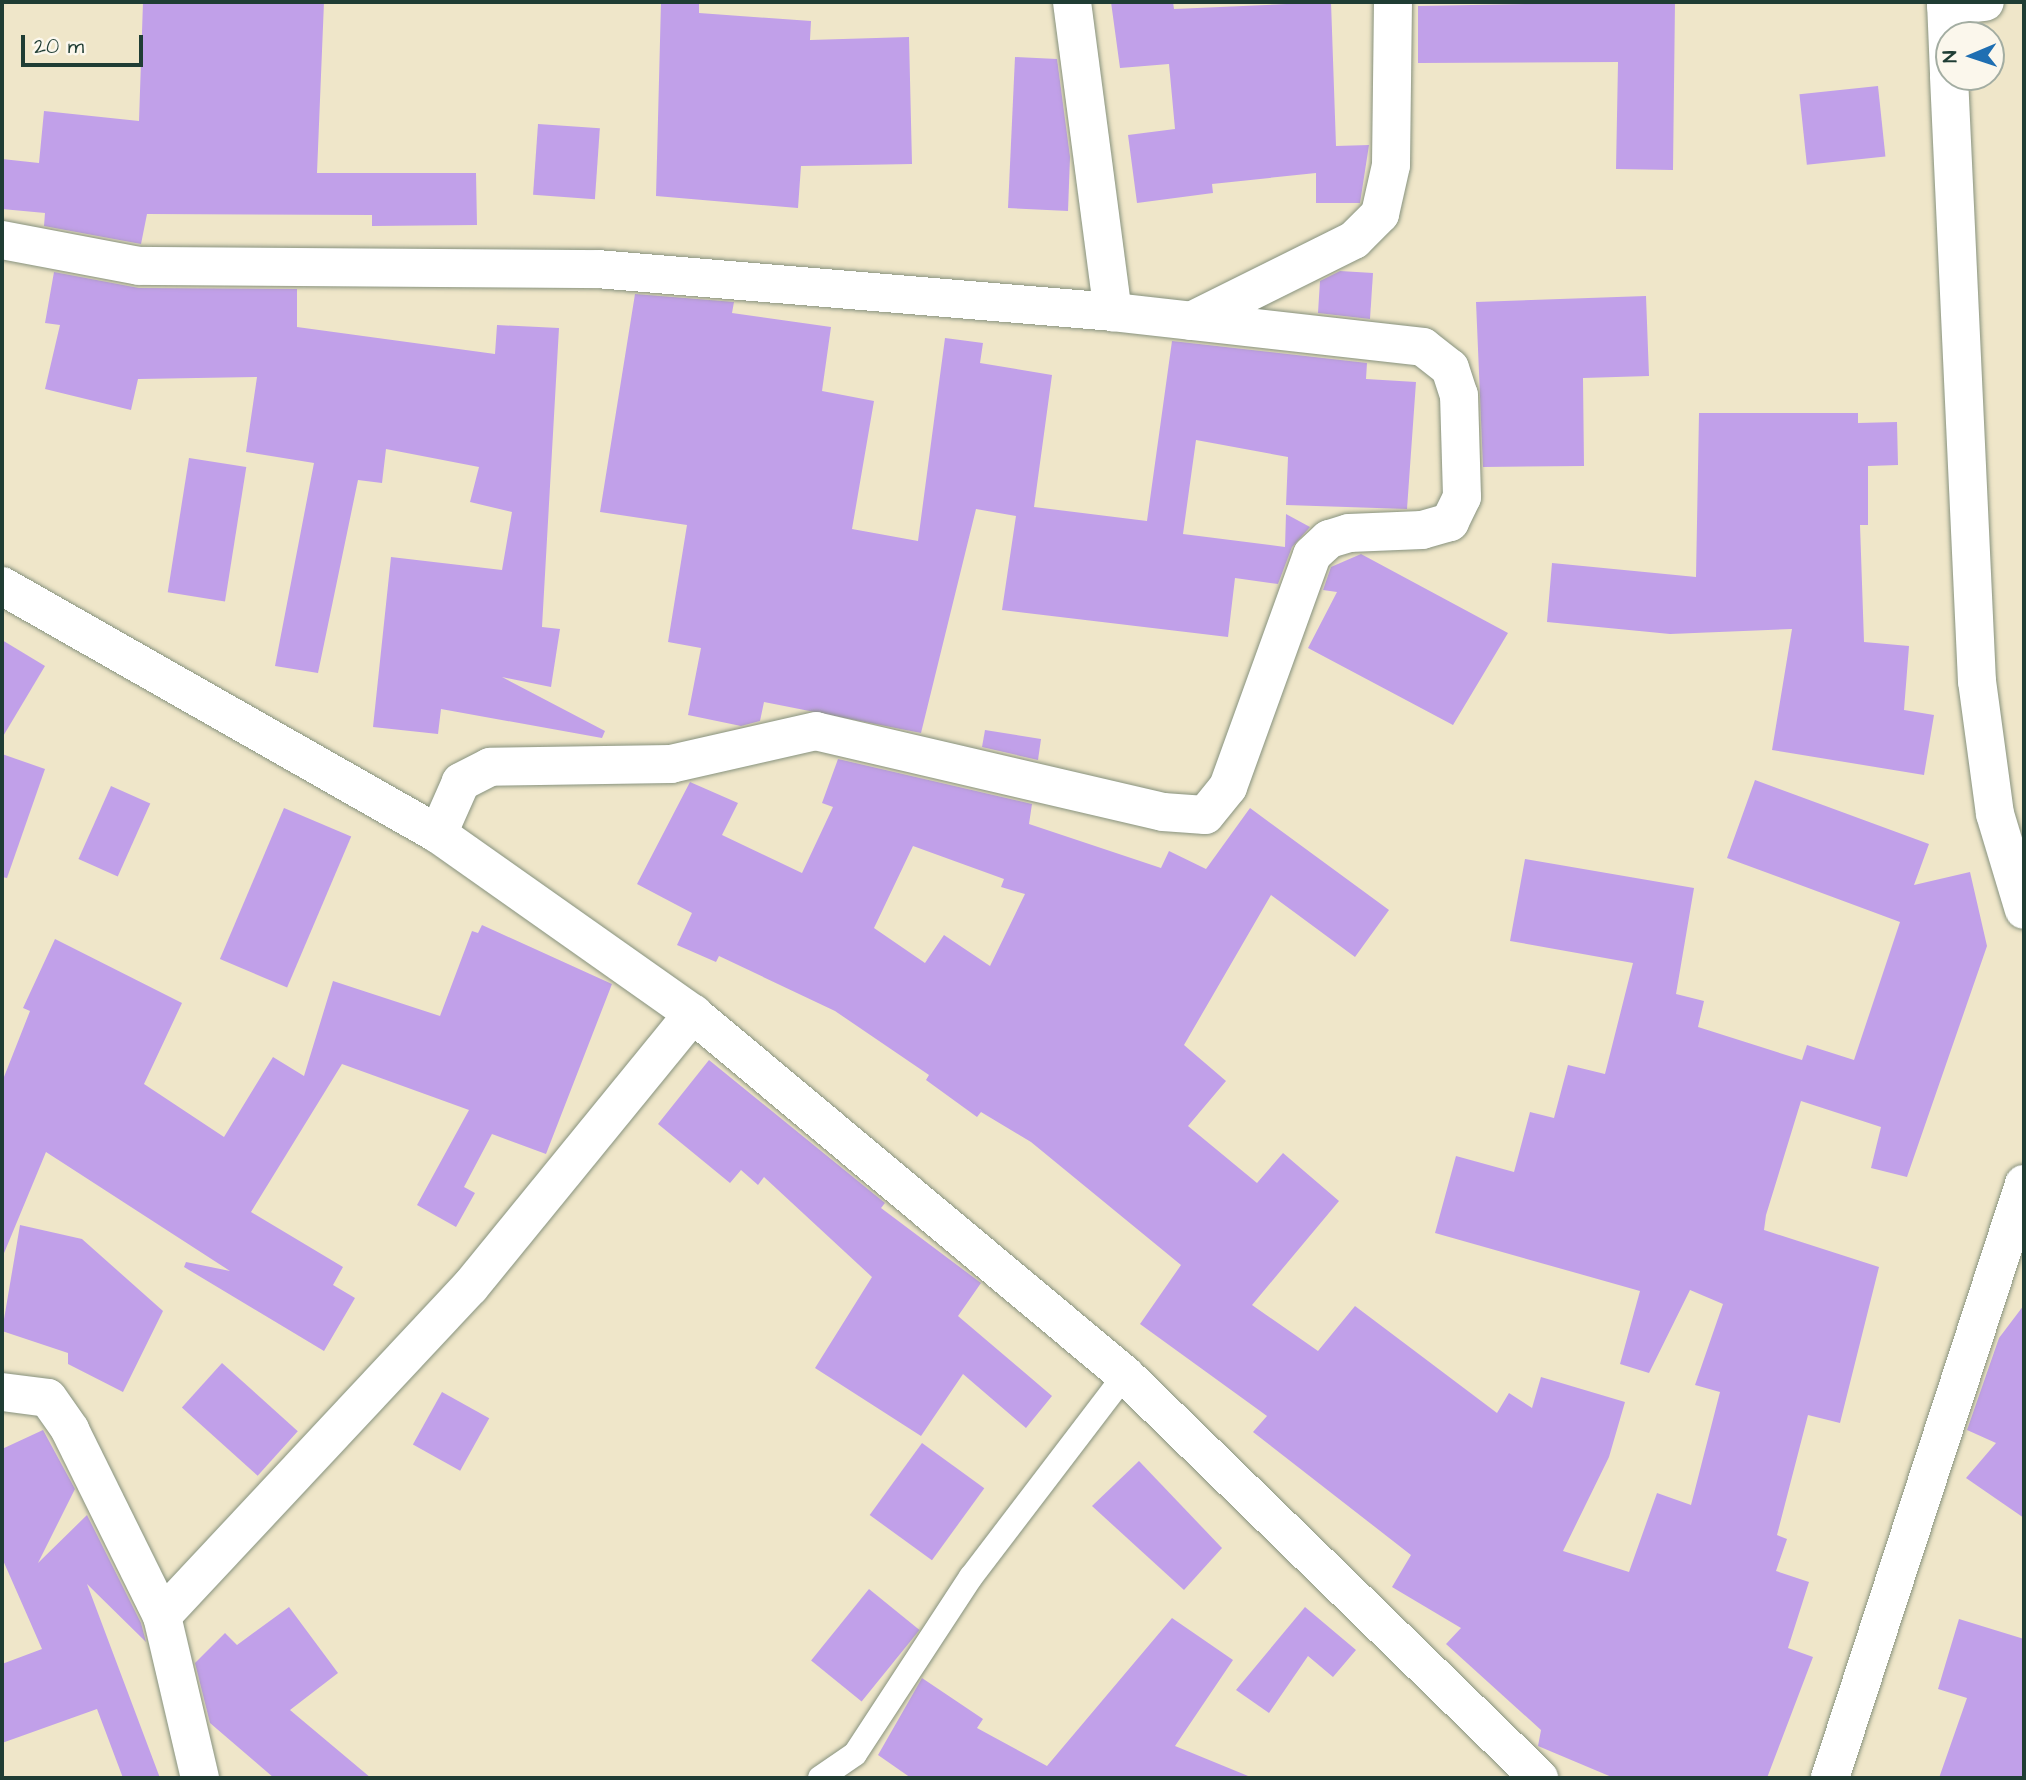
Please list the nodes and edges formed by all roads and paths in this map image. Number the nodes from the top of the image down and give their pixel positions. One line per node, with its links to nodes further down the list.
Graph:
1 (1072, 2): 7 (street)
2 (1393, 2): 8 (street)
3 (1985, 2): 4 (street)
4 (1946, 4)
5 (1950, 91): 11 (street)
6 (2, 240): 7 (street)
7 (1113, 312): 8 (street)
8 (1191, 321): 10 (street)
9 (2, 586): 10 (street)
10 (438, 834): 12 (street)
11 (2024, 910)
12 (693, 1014): 14 (street); 16 (street)
13 (2024, 1184): 20 (street)
14 (1125, 1375): 18 (lane); 19 (street)
15 (2, 1392): 16 (street)
16 (162, 1616): 17 (street)
17 (200, 1778)
18 (820, 1778)
19 (1539, 1778)
20 (1830, 1778)

